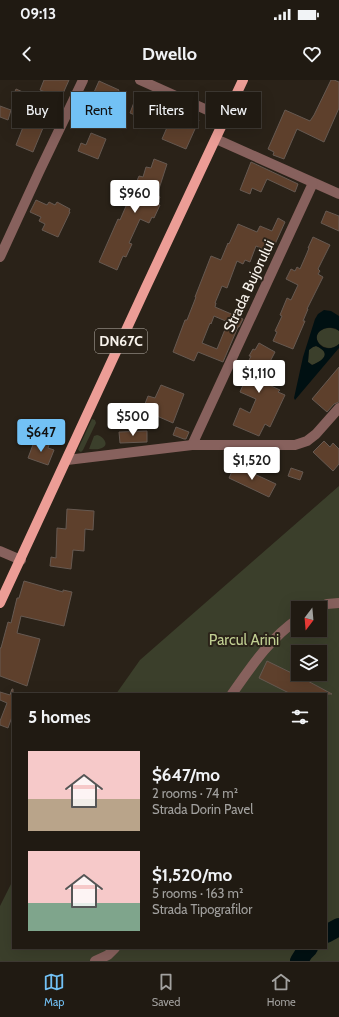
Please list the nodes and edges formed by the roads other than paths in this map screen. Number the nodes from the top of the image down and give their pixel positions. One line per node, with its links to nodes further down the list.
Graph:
1 (83, 80): 10 (street)
2 (140, 80): 5 (street)
3 (243, 80): 4 (main road, DN67C)
4 (237, 92)
5 (206, 110)
6 (220, 128): 7 (main road, DN67C)
7 (216, 138): 8 (street); 13 (main road, DN67C)
8 (314, 183): 9 (street); 12 (street, Strada Bujorului)
9 (339, 194)
10 (0, 257)
11 (339, 408): 12 (street)
12 (192, 445): 13 (street)
13 (67, 460): 15 (main road, DN67C)
14 (0, 551): 15 (street)
15 (21, 560): 16 (main road, DN67C)
16 (0, 603)
17 (339, 603): 18 (street)
18 (327, 604)
19 (291, 623): 20 (street)
20 (233, 693)
21 (114, 949): 22 (street)
22 (95, 961)

